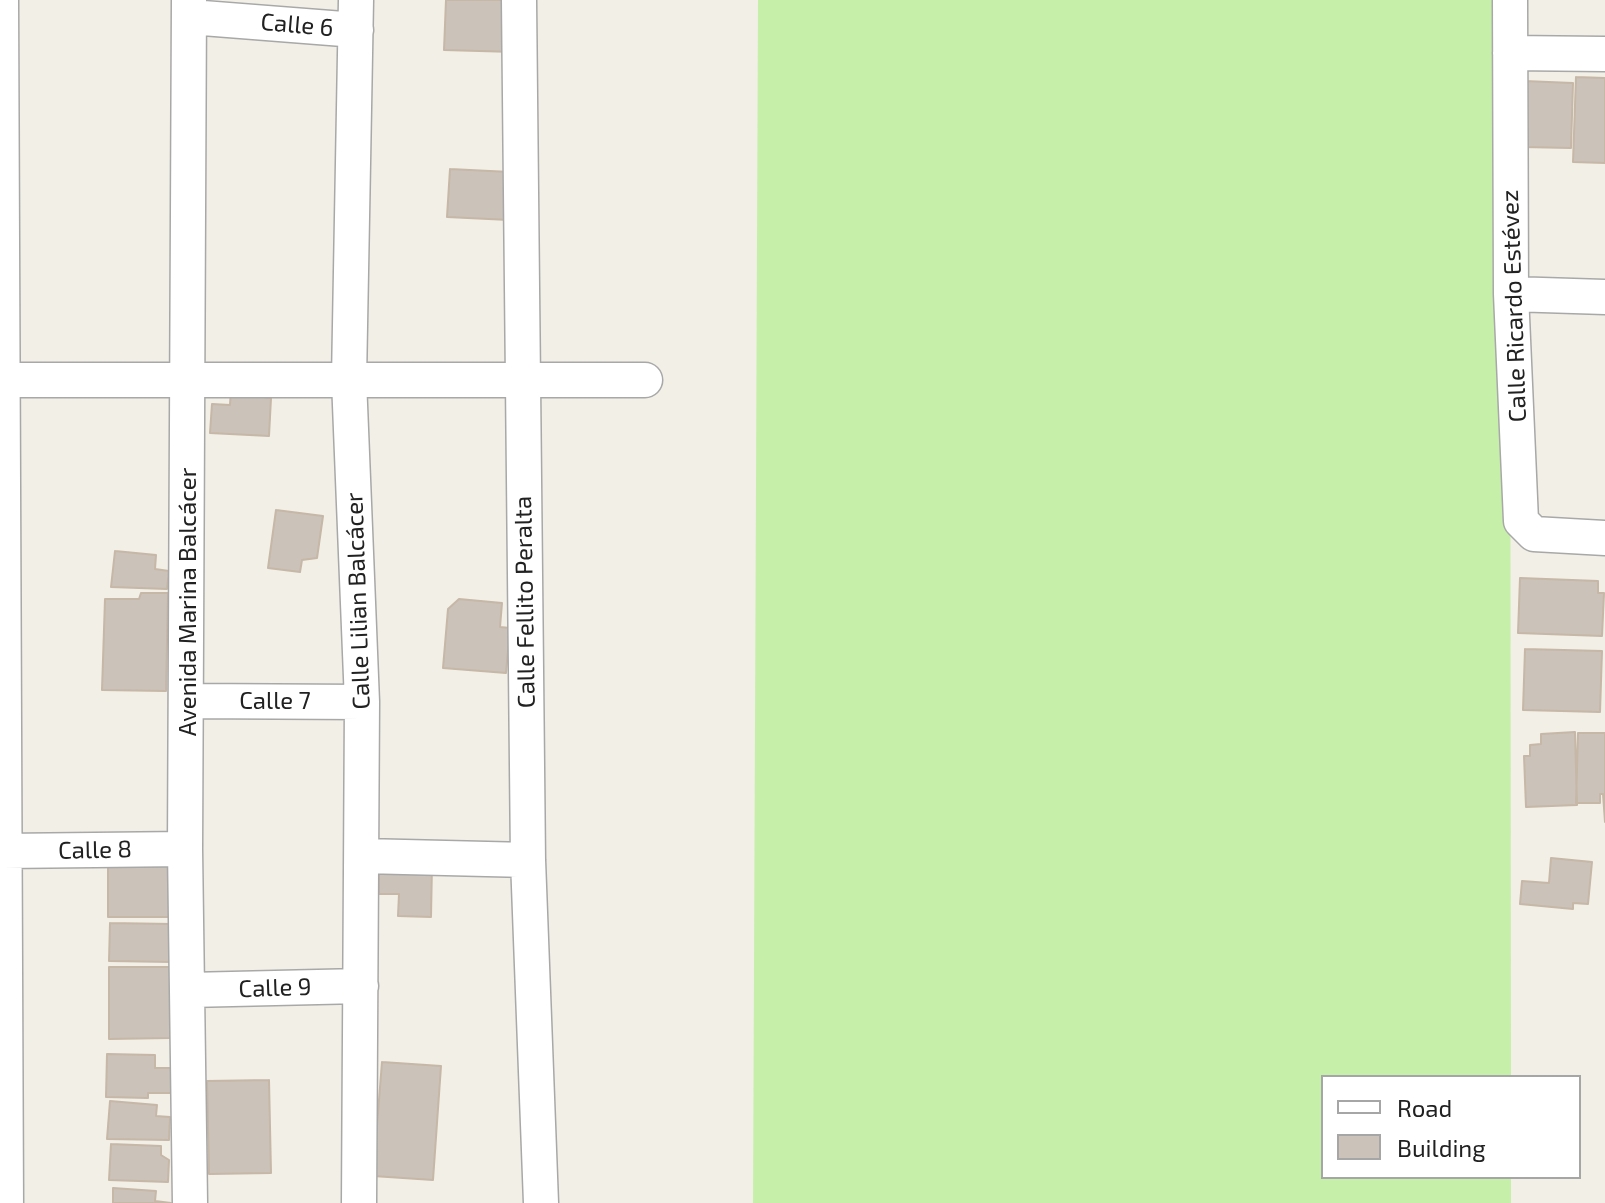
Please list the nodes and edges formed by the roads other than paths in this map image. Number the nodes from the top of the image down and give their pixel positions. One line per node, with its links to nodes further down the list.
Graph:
1 (1, 0): 11 (street)
2 (519, 0): 10 (street, Calle Fellito Peralta)
3 (1510, 0): 6 (street, Calle Ricardo Estévez)
4 (190, 8): 5 (street, Calle 6); 12 (street, Avenida Marina Balcácer)
5 (356, 15): 13 (street, Calle Lilian Balcácer)
6 (1510, 53): 7 (street); 8 (street, Calle Ricardo Estévez)
7 (1605, 54)
8 (1511, 294): 9 (street); 15 (street, Calle Ricardo Estévez)
9 (1605, 297)
10 (522, 379): 13 (street); 14 (street); 21 (street, Calle Fellito Peralta)
11 (1, 380): 12 (street); 19 (street)
12 (190, 380): 13 (street); 16 (street, Avenida Marina Balcácer)
13 (349, 380): 17 (street, Calle Lilian Balcácer)
14 (645, 380)
15 (1605, 538)
16 (188, 701): 17 (street, Calle 7); 18 (street, Avenida Marina Balcácer)
17 (362, 702): 20 (street, Calle Lilian Balcácer)
18 (185, 849): 19 (street, Calle 8); 23 (street, Avenida Marina Balcácer)
19 (1, 851): 24 (street)
20 (363, 856): 21 (street); 22 (street, Calle Lilian Balcácer)
21 (528, 860): 27 (street, Calle Fellito Peralta)
22 (361, 986): 23 (street, Calle 9); 26 (street, Calle Lilian Balcácer)
23 (189, 990): 25 (street, Avenida Marina Balcácer)
24 (6, 1203)
25 (190, 1203)
26 (359, 1203)
27 (541, 1203)

